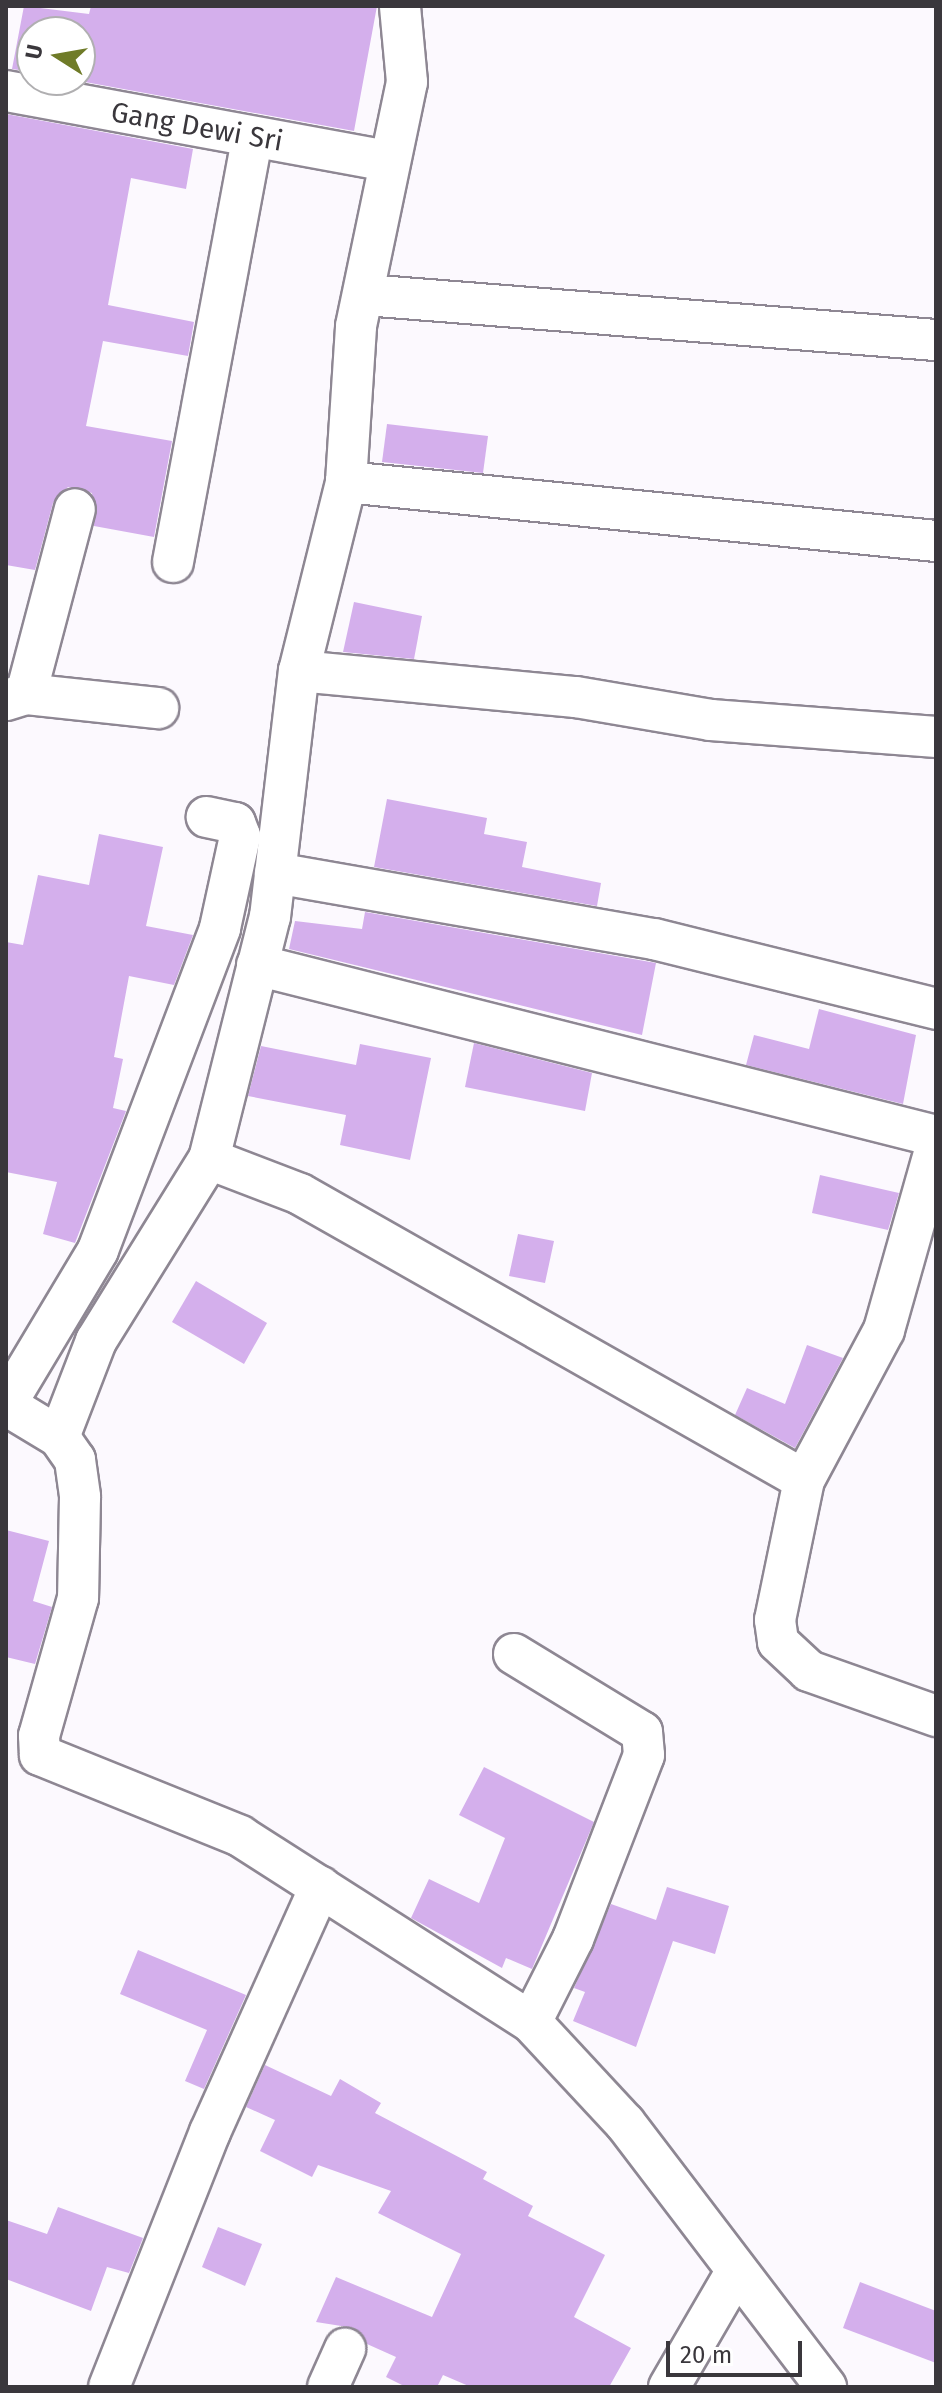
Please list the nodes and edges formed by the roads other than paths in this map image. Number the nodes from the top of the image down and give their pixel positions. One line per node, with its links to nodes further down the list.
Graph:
1 (400, 6): 4 (street)
2 (6, 91): 3 (street, Gang Dewi Sri)
3 (252, 139): 4 (street, Gang Dewi Sri); 10 (street)
4 (388, 161): 5 (street)
5 (365, 295): 6 (street); 7 (street)
6 (936, 340)
7 (346, 482): 9 (street); 11 (street)
8 (75, 509): 12 (street)
9 (936, 541)
10 (173, 562)
11 (299, 671): 14 (street); 16 (street)
12 (16, 697): 13 (street)
13 (158, 708)
14 (936, 737)
15 (207, 817): 22 (street)
16 (275, 873): 17 (street); 18 (street)
17 (257, 965): 19 (street); 21 (street)
18 (936, 1009)
19 (936, 1136)
20 (936, 1146): 24 (street)
21 (209, 1159): 23 (street); 24 (street)
22 (6, 1404): 23 (street)
23 (59, 1437): 27 (street)
24 (804, 1480): 26 (street)
25 (514, 1654): 28 (street)
26 (936, 1716)
27 (320, 1887): 28 (street); 31 (street)
28 (531, 2022): 29 (street)
29 (736, 2272): 33 (street); 34 (street)
30 (345, 2349): 32 (street)
31 (109, 2387)
32 (328, 2387)
33 (669, 2387)
34 (826, 2387)

